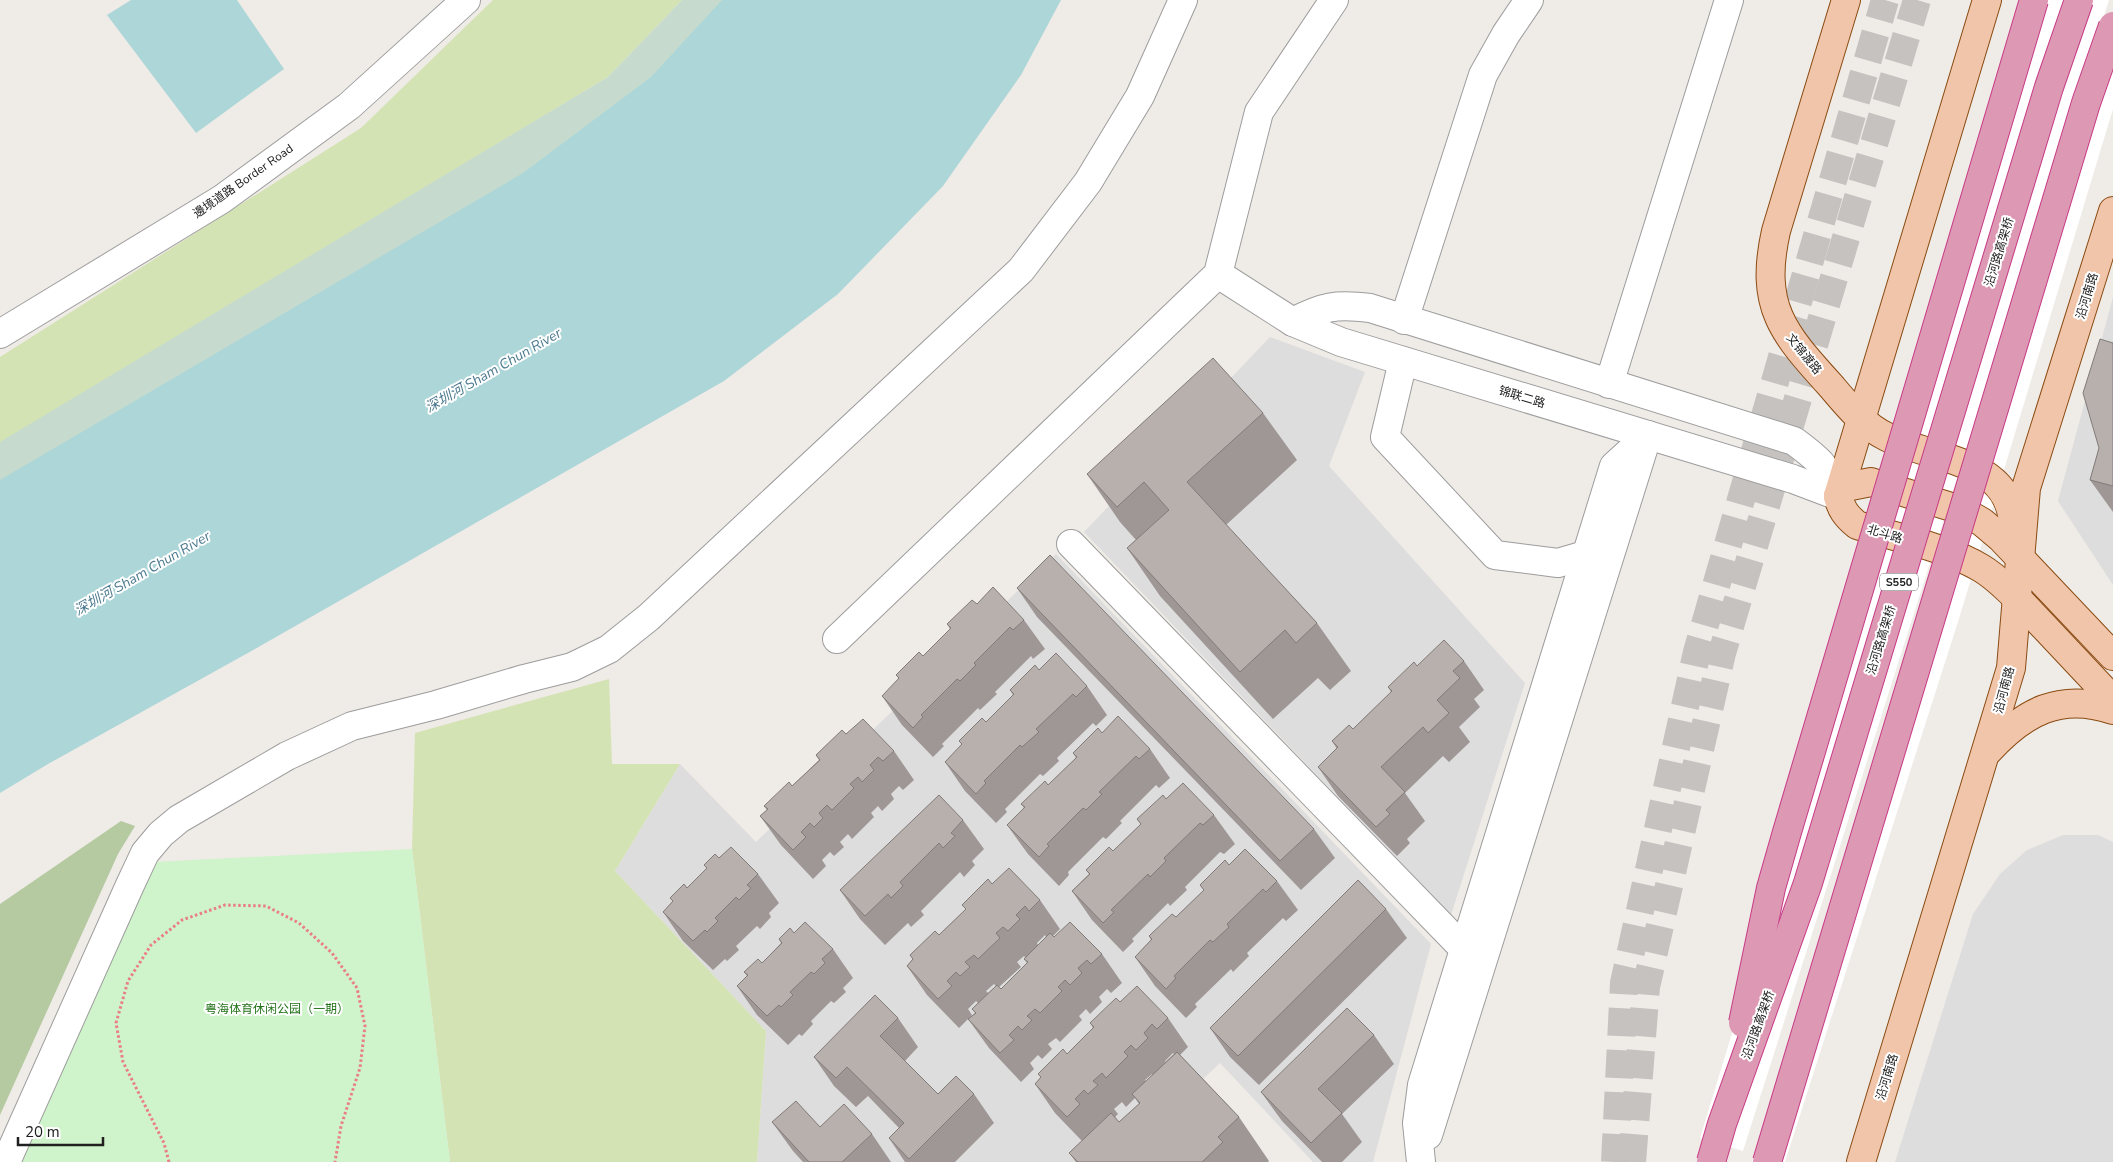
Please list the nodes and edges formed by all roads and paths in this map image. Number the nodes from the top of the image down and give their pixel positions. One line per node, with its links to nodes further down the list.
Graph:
1 (466, 0): 15 (street, 邊境道路 Border Road)
2 (1183, 0): 34 (street)
3 (1334, 0): 12 (street)
4 (1529, 0): 13 (street)
5 (1729, 0): 17 (street)
6 (1846, 0): 18 (main road, 文锦渡路)
7 (1987, 0): 18 (main road)
8 (2034, 0): 32 (highway, bridge)
9 (2079, 0): 32 (highway, 沿河路高架桥 / S550, bridge)
10 (2113, 26): 38 (highway, bridge)
11 (2113, 211): 23 (main road, 沿河南路)
12 (1218, 274): 14 (street, 锦联二路); 26 (street)
13 (1404, 320): 14 (street); 17 (street)
14 (1293, 322): 16 (street, 锦联二路)
15 (1, 329)
16 (1403, 361): 19 (street, 锦联二路); 24 (street)
17 (1609, 384): 20 (street)
18 (1860, 418): 20 (main road); 23 (main road, 文锦渡路)
19 (1648, 435): 20 (street, 锦联二路); 22 (street); 24 (street)
20 (1838, 496): 23 (main road); 25 (main road, 北斗路)
21 (1071, 544): 31 (street)
22 (1613, 548): 24 (street); 31 (street)
23 (2016, 554): 25 (main road, 文锦渡路); 27 (main road)
24 (1586, 555): 31 (street)
25 (2009, 591): 28 (main road, 北斗路); 30 (main road, 沿河南路)
26 (838, 639)
27 (2113, 656)
28 (2113, 700)
29 (2113, 710): 30 (main road)
30 (1986, 754): 39 (main road, 沿河南路)
31 (1473, 956): 33 (street)
32 (1722, 1124): 37 (highway, 沿河路高架桥 / S550, bridge)
33 (1420, 1161)
34 (6, 1162)
35 (169, 1162): 36 (path)
36 (335, 1162)
37 (1711, 1162)
38 (1768, 1162)
39 (1861, 1162)

